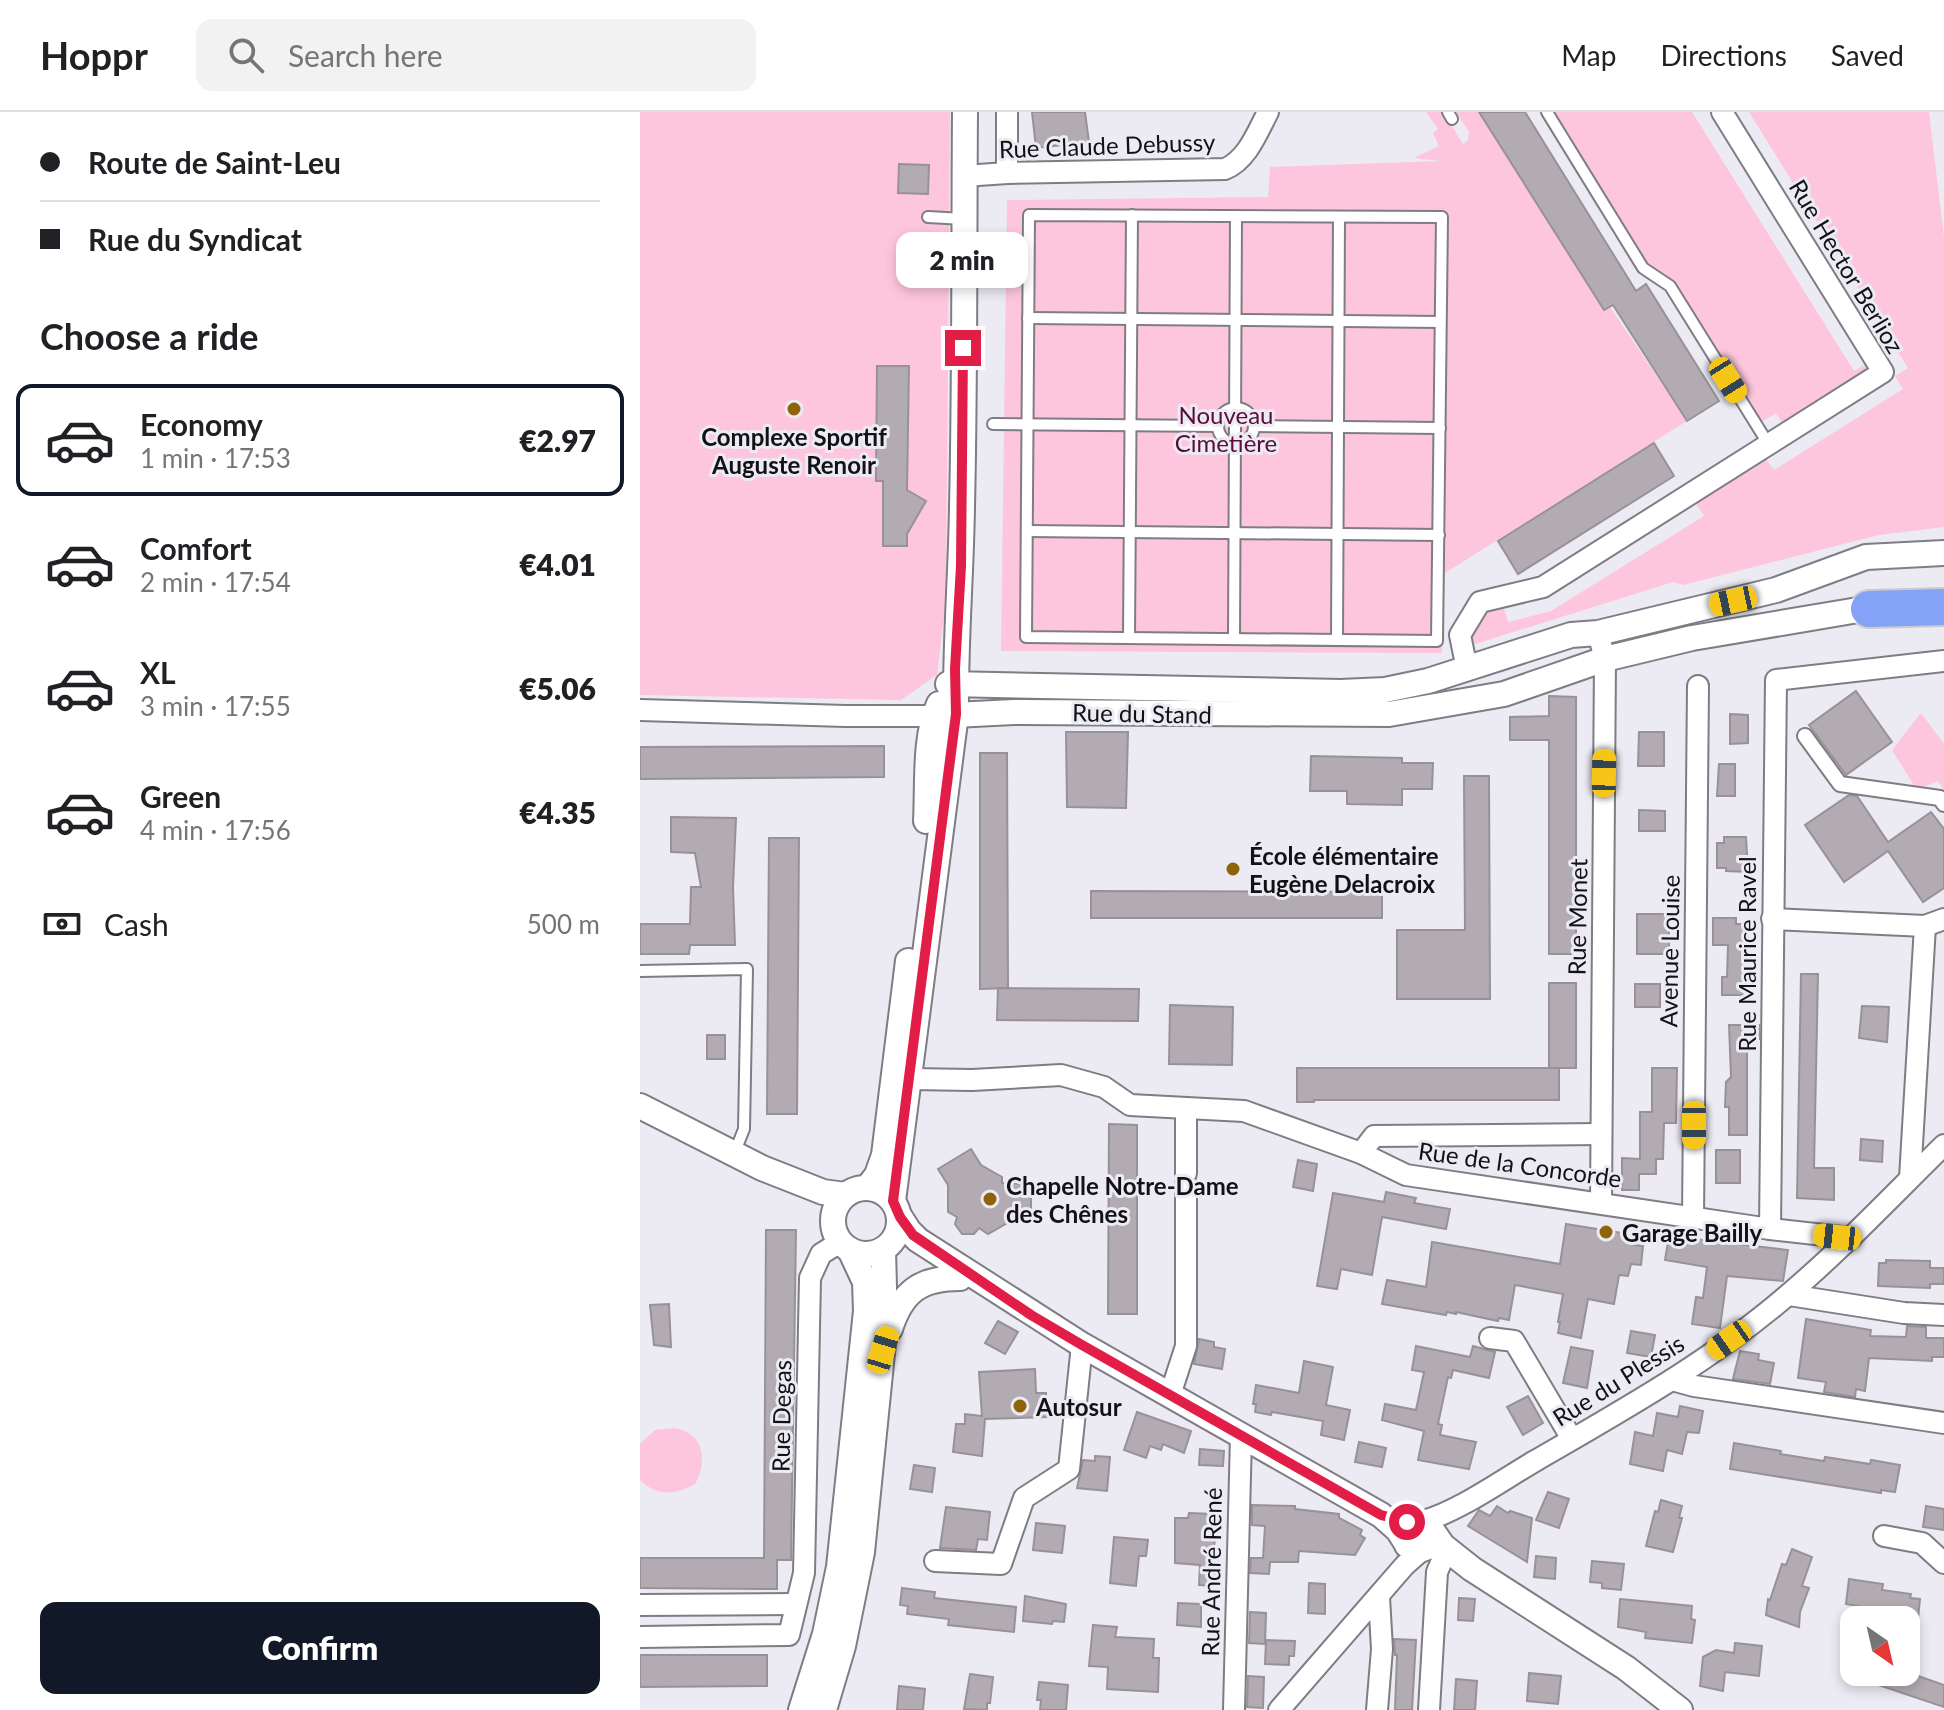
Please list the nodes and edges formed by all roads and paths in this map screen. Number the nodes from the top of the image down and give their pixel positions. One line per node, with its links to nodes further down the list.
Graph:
1 (965, 112): 7 (street)
2 (1007, 112): 6 (street)
3 (1268, 112): 6 (street, Rue Claude Debussy)
4 (1547, 112): 27 (lane)
5 (1722, 112): 27 (street, Rue Hector Berlioz)
6 (1007, 173): 7 (street, Rue Claude Debussy)
7 (964, 176): 12 (street)
8 (1132, 215): 9 (lane); 13 (lane); 14 (lane)
9 (1236, 216): 11 (lane); 15 (lane)
10 (928, 217): 12 (lane)
11 (1339, 217): 16 (lane); 17 (lane)
12 (964, 219): 44 (street)
13 (1028, 318): 14 (lane); 20 (lane)
14 (1131, 319): 15 (lane); 21 (lane)
15 (1236, 320): 16 (lane); 18 (lane)
16 (1339, 321): 17 (lane); 24 (lane)
17 (1440, 322): 25 (lane)
18 (1235, 408): 22 (lane); 23 (lane); 26 (lane)
19 (993, 424): 20 (lane)
20 (1027, 424): 21 (lane); 28 (lane)
21 (1131, 425): 22 (lane); 29 (lane)
22 (1218, 426): 26 (lane)
23 (1254, 426): 24 (lane); 26 (lane)
24 (1338, 427): 25 (lane); 31 (lane)
25 (1440, 428): 32 (lane)
26 (1235, 444): 30 (lane)
27 (1769, 445): 43 (street)
28 (1027, 531): 29 (lane); 38 (lane)
29 (1130, 532): 30 (lane); 38 (lane)
30 (1235, 533): 31 (lane); 39 (lane)
31 (1338, 534): 32 (lane); 40 (lane)
32 (1439, 535): 40 (lane)
33 (1944, 553): 37 (street, Rue du Stand)
34 (1944, 595): 36 (street, Rue du Stand)
35 (1944, 607): 36 (highway)
36 (1869, 609): 41 (street, Rue du Stand)
37 (1598, 633): 41 (street, Rue Monet); 43 (street, Rue du Stand)
38 (1129, 638): 39 (lane)
39 (1234, 639): 40 (lane)
40 (1337, 640)
41 (1605, 659): 47 (street, Rue du Stand); 56 (street, Rue Monet)
42 (1944, 661): 50 (street, Rue Maurice Ravel)
43 (1467, 669): 44 (street, Rue du Stand)
44 (953, 679): 47 (street)
45 (1698, 686): 65 (street, Avenue Louise)
46 (640, 710): 47 (street, Rue du Stand)
47 (945, 715): 53 (street); 62 (street)
48 (1805, 736): 49 (street)
49 (1944, 804)
50 (1772, 919): 51 (street); 66 (street, Rue Maurice Ravel)
51 (1934, 922): 61 (street)
52 (640, 971): 59 (lane)
53 (911, 1079): 55 (street, Rue de la Concorde); 64 (street)
54 (640, 1106): 59 (street)
55 (1186, 1109): 58 (street, Rue de la Concorde); 78 (street)
56 (1601, 1134): 58 (street); 63 (street, Rue Monet)
57 (1944, 1145): 61 (street, Rue du Plessis)
58 (1361, 1153): 63 (street, Rue de la Concorde)
59 (734, 1154): 60 (street)
60 (762, 1168): 62 (street); 67 (street)
61 (1910, 1178): 68 (street, Rue du Plessis)
62 (856, 1192): 64 (street); 67 (street)
63 (1601, 1203): 65 (street, Rue de la Concorde)
64 (896, 1209): 69 (street); 72 (street)
65 (1693, 1216): 66 (street, Rue de la Concorde)
66 (1770, 1229): 68 (street, Rue de la Concorde)
67 (841, 1237): 69 (street); 87 (street, Rue Degas); 90 (street)
68 (1851, 1238): 71 (street, Rue du Plessis)
69 (886, 1247): 70 (street); 76 (street)
70 (960, 1278): 72 (street); 76 (street)
71 (1789, 1295): 73 (street); 77 (street, Rue du Plessis)
72 (1031, 1315): 75 (street)
73 (1944, 1315)
74 (1490, 1338): 81 (street)
75 (1082, 1345): 78 (street); 84 (street)
76 (883, 1350): 91 (street)
77 (1672, 1380): 79 (street); 81 (street, Rue du Plessis)
78 (1170, 1395): 80 (street)
79 (1944, 1423)
80 (1241, 1436): 83 (street); 92 (street, Rue André René)
81 (1572, 1439): 83 (street, Rue du Plessis)
82 (1884, 1536): 85 (street)
83 (1425, 1539): 86 (street, Rue du Plessis); 95 (street); 96 (street)
84 (935, 1561)
85 (1944, 1563)
86 (1379, 1597): 93 (street, Rue du Plessis); 94 (street)
87 (795, 1604): 88 (street); 89 (street, Rue Degas)
88 (640, 1605)
89 (640, 1637)
90 (801, 1710)
91 (824, 1710)
92 (1234, 1710)
93 (1279, 1710)
94 (1377, 1710)
95 (1429, 1710)
96 (1680, 1710)

